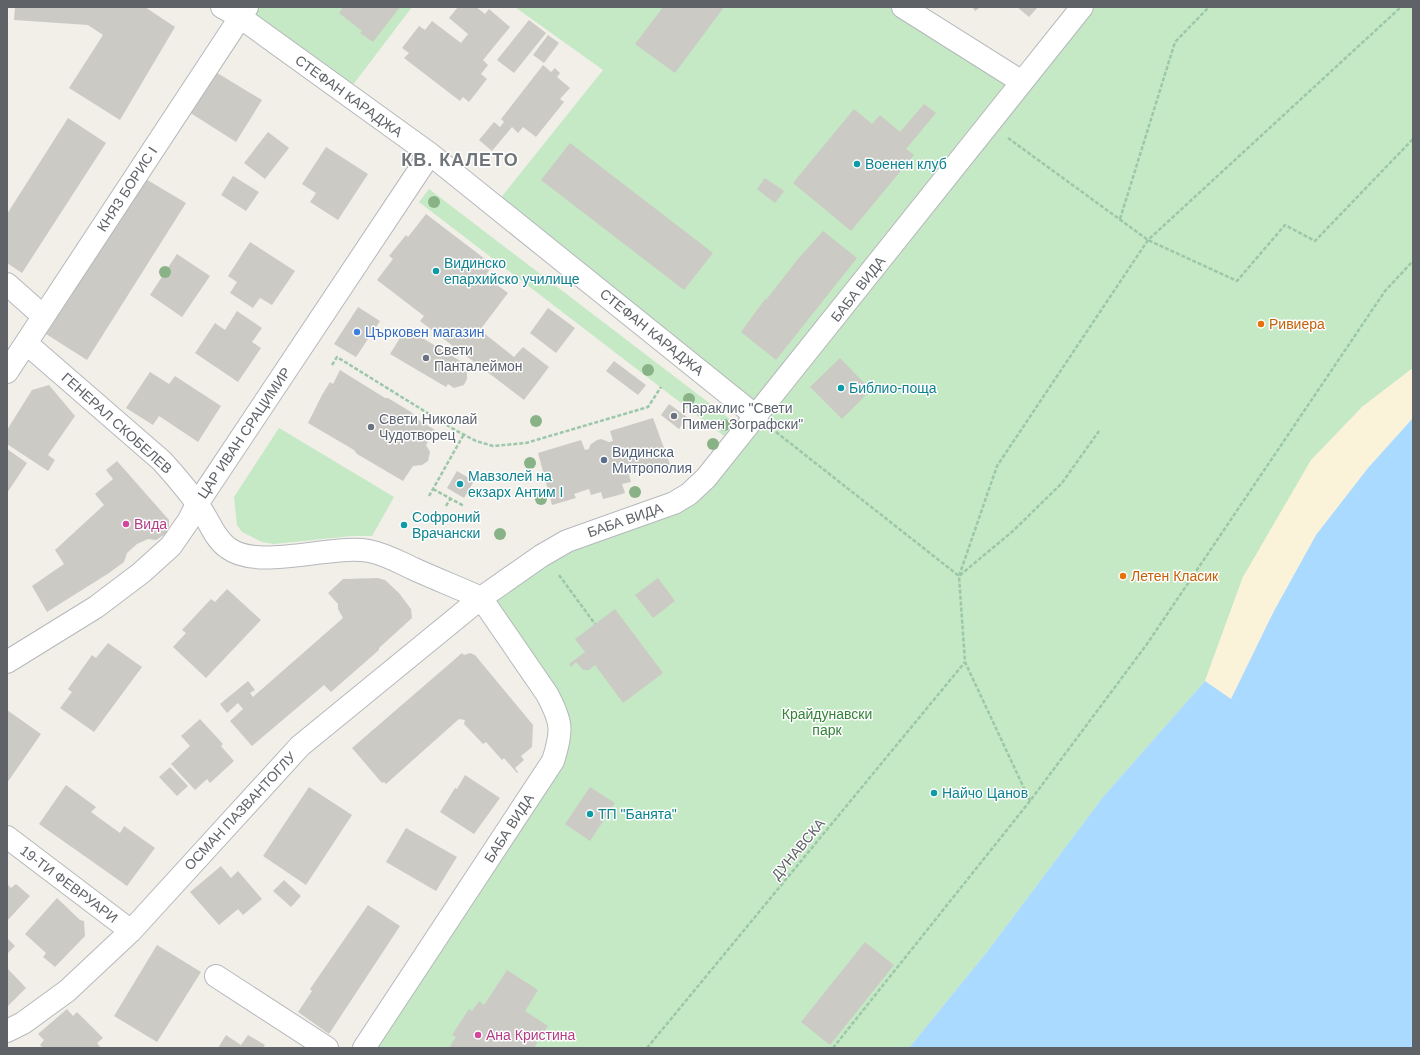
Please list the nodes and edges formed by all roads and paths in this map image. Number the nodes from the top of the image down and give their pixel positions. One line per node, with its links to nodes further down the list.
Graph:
1 (903, 7): 6 (street)
2 (1082, 7): 6 (street, БАБА ВИДА)
3 (1209, 7): 10 (path)
4 (1401, 7): 11 (path)
5 (236, 10): 9 (street, СТЕФАН КАРАДЖА); 14 (street, КНЯЗ БОРИС I)
6 (1022, 82): 7 (street, БАБА ВИДА)
7 (989, 123): 10 (path); 19 (street, БАБА ВИДА)
8 (1413, 139): 11 (path)
9 (430, 154): 19 (street, СТЕФАН КАРАДЖА); 25 (street, ЦАР ИВАН СРАЦИМИР)
10 (1120, 220): 11 (path)
11 (1148, 240): 29 (path)
12 (1413, 260): 34 (path)
13 (7, 284): 14 (street)
14 (43, 316): 15 (street, КНЯЗ БОРИС I)
15 (26, 343): 17 (street, КНЯЗ БОРИС I); 25 (street, ГЕНЕРАЛ СКОБЕЛЕВ)
16 (332, 365): 21 (path)
17 (7, 372)
18 (661, 387): 21 (path)
19 (757, 417): 29 (path); 30 (street, БАБА ВИДА)
20 (1099, 431): 29 (path)
21 (464, 434): 22 (path)
22 (433, 489): 23 (path); 24 (path)
23 (429, 496)
24 (450, 498): 26 (path); 27 (path)
25 (197, 504): 30 (street, ГЕНЕРАЛ СКОБЕЛЕВ); 32 (street, ЦАР ИВАН СРАЦИМИР)
26 (446, 506)
27 (464, 506)
28 (558, 575): 31 (path)
29 (959, 576): 33 (path)
30 (481, 598): 36 (street, ОСМАН ПАЗВАНТОГЛУ); 40 (street, БАБА ВИДА)
31 (595, 624)
32 (7, 662)
33 (965, 662): 34 (path); 41 (path, ДУНАВСКА)
34 (1030, 800): 42 (path)
35 (7, 838): 36 (street, 19-ТИ ФЕВРУАРИ)
36 (131, 931): 38 (street, ОСМАН ПАЗВАНТОГЛУ)
37 (216, 976): 39 (street)
38 (7, 1031)
39 (327, 1048)
40 (364, 1048)
41 (647, 1048)
42 (833, 1048)

